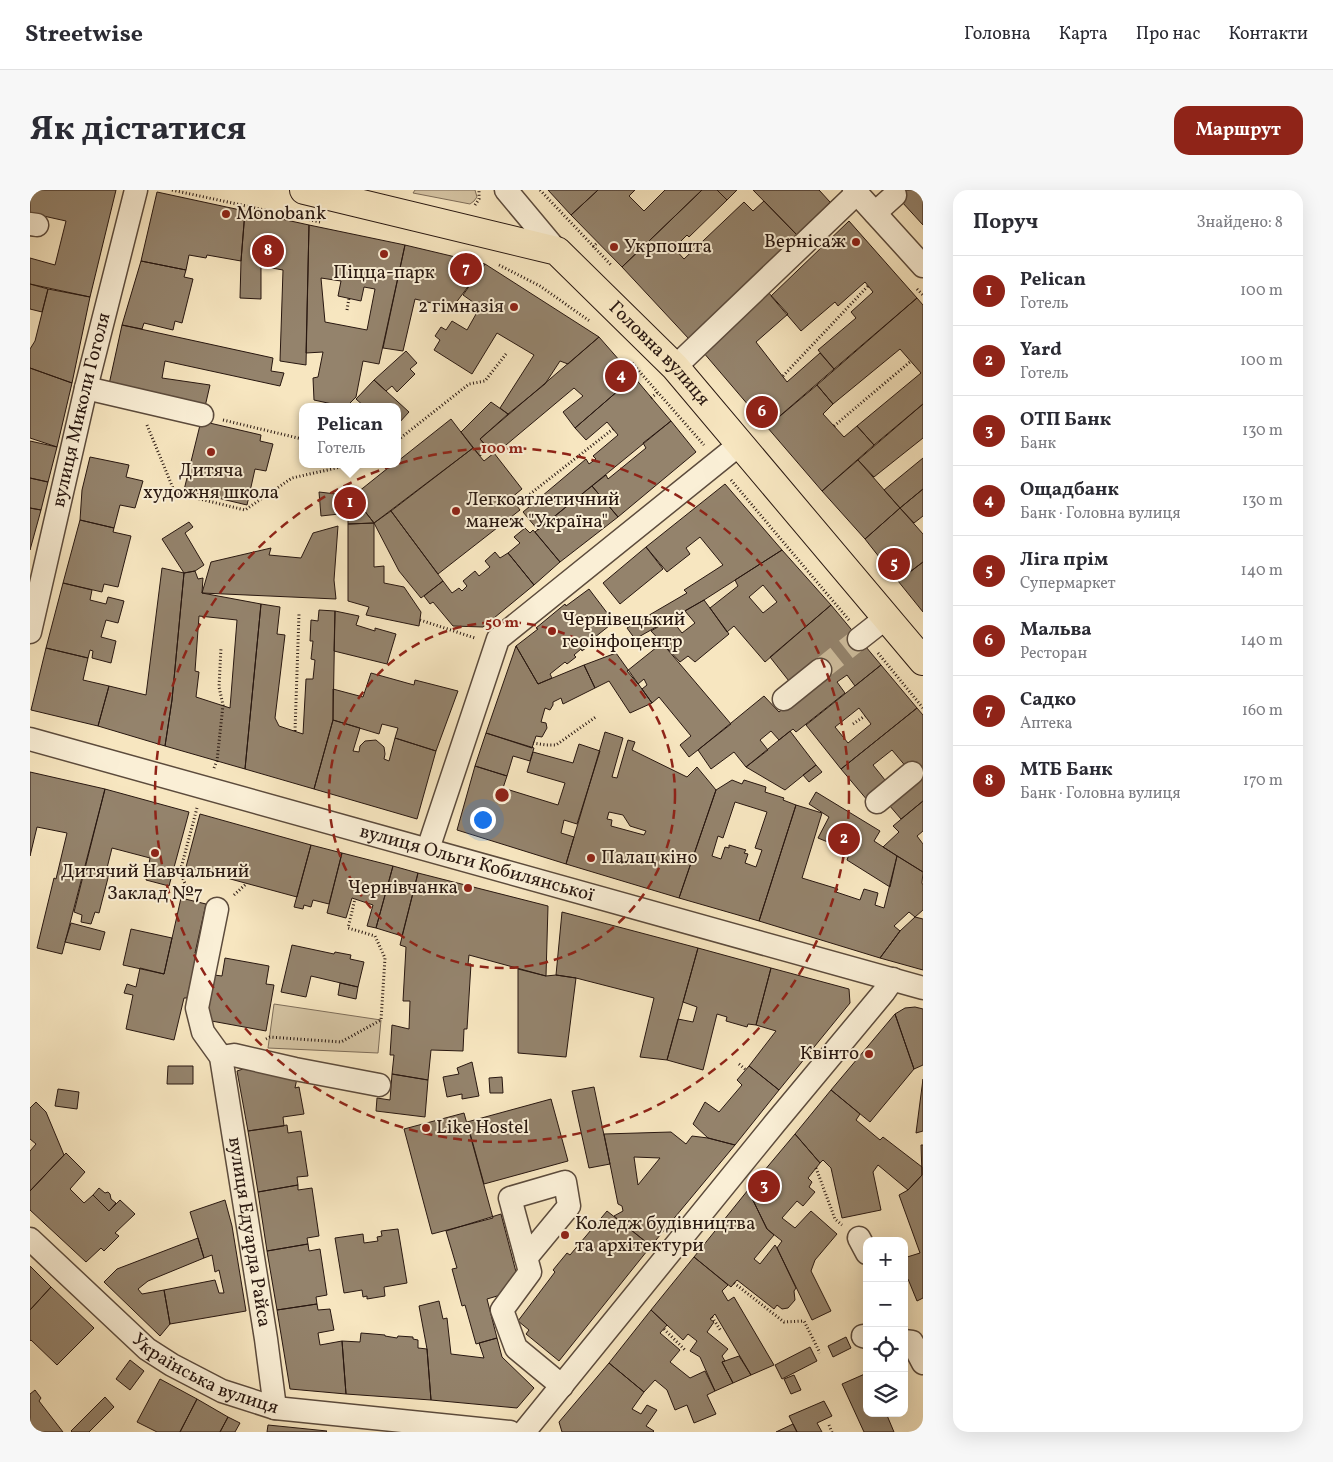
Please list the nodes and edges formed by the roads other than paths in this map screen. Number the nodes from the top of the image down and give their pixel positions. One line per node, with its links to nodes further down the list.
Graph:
1 (136, 190): 10 (street, вулиця Миколи Гоголя)
2 (304, 190): 7 (main road)
3 (506, 190): 7 (street)
4 (856, 191): 6 (street); 9 (street)
5 (895, 195): 6 (street)
6 (875, 213): 8 (street)
7 (557, 251): 9 (main road, Головна вулиця)
8 (917, 274)
9 (675, 367): 12 (main road, Головна вулиця)
10 (86, 388): 11 (street); 14 (street, вулиця Миколи Гоголя)
11 (202, 415)
12 (740, 444): 13 (main road, Головна вулиця); 22 (street)
13 (887, 617): 15 (street); 16 (main road, Головна вулиця)
14 (30, 632)
15 (861, 638)
16 (919, 647)
17 (820, 670): 18 (street)
18 (784, 699)
19 (30, 739): 22 (street, вулиця Ольги Кобилянської)
20 (912, 773): 21 (street)
21 (878, 802)
22 (428, 849): 24 (street, вулиця Ольги Кобилянської)
23 (217, 909): 26 (street)
24 (893, 979): 25 (street, вулиця Ольги Кобилянської); 32 (street)
25 (923, 988)
26 (221, 1057): 27 (street); 33 (street, вулиця Едуарда Райса)
27 (379, 1085)
28 (30, 1239): 33 (street, Українська вулиця)
29 (526, 1258): 32 (street)
30 (908, 1339): 31 (street)
31 (923, 1363)
32 (562, 1386): 35 (street)
33 (275, 1408): 34 (street, Українська вулиця)
34 (510, 1432)
35 (524, 1432)

